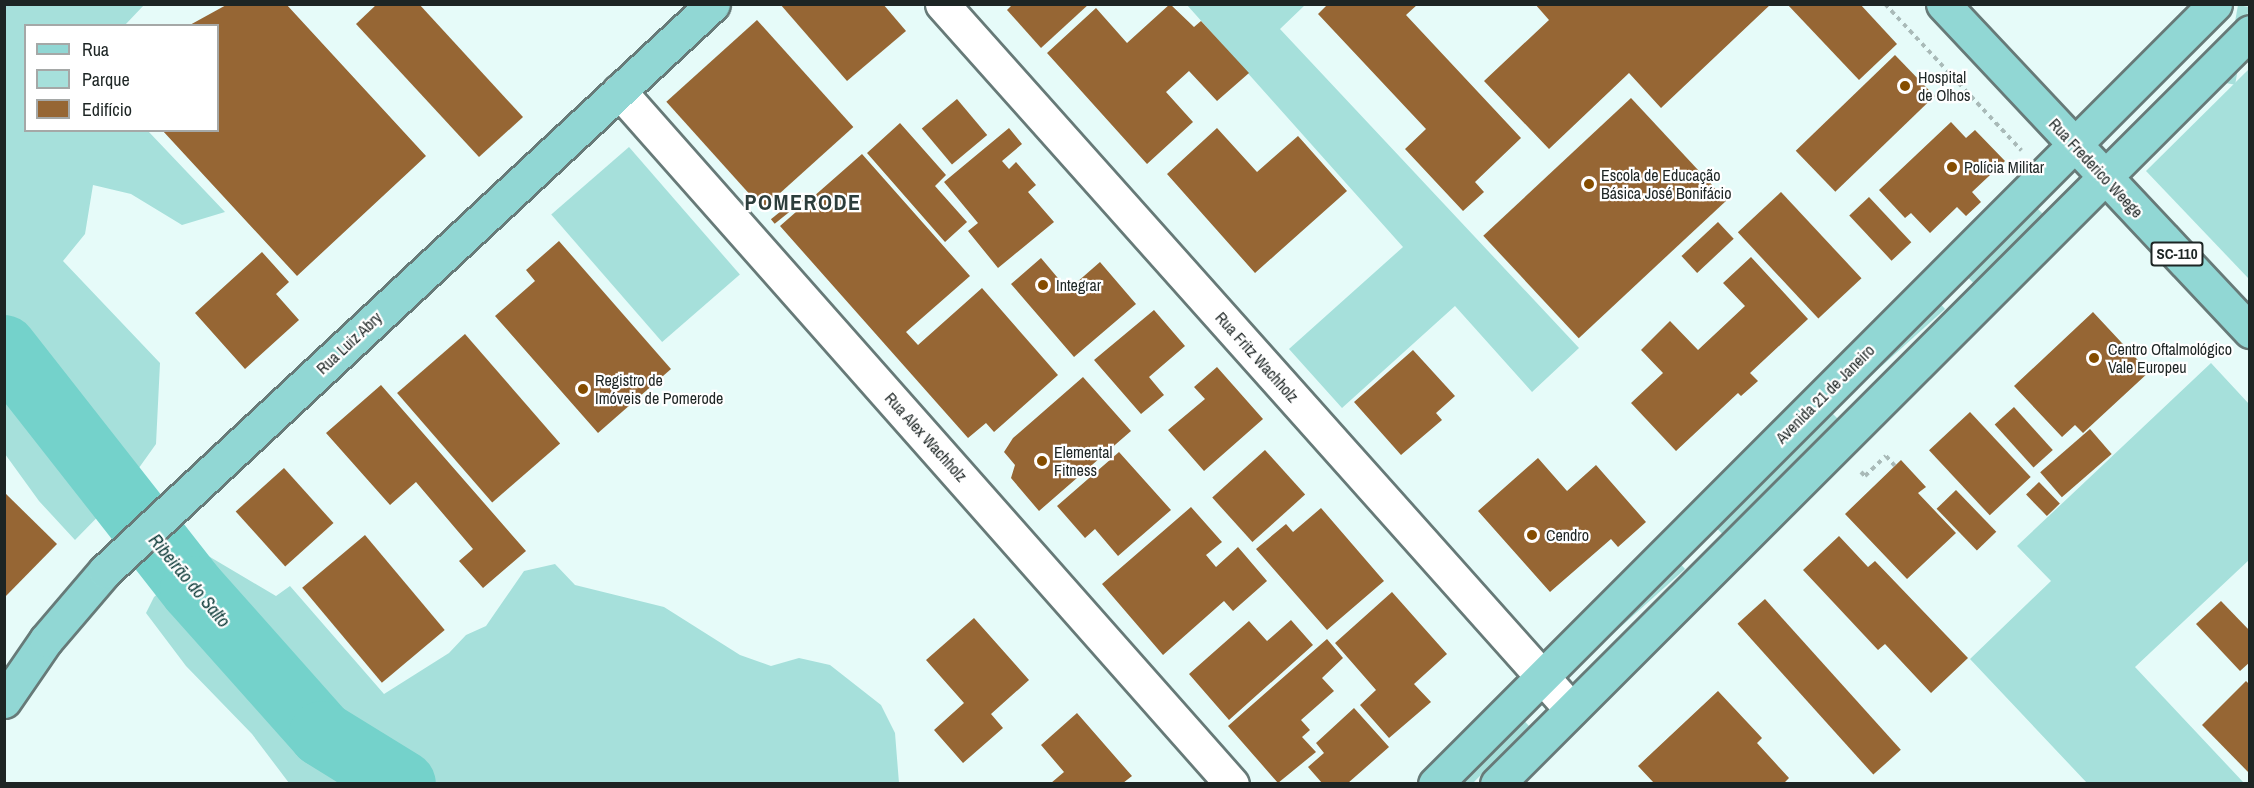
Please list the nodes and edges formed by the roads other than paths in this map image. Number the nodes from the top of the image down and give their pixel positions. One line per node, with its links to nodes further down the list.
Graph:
1 (713, 4): 6 (main road, Rua Luiz Abry)
2 (942, 4): 16 (street, Rua Fritz Wachholz)
3 (1943, 4): 7 (main road, Rua Frederico Weege / SC-110)
4 (2215, 4): 7 (main road, Avenida 21 de Janeiro)
5 (2250, 32): 8 (main road)
6 (620, 92): 17 (main road, Rua Luiz Abry); 19 (street, Rua Alex Wachholz)
7 (2074, 145): 8 (main road, Rua Frederico Weege / SC-110); 9 (main road, Avenida 21 de Janeiro)
8 (2104, 177): 10 (main road); 11 (main road, Rua Frederico Weege / SC-110)
9 (1940, 279): 10 (main road); 12 (main road, Avenida 21 de Janeiro)
10 (1970, 311): 13 (main road)
11 (2250, 331)
12 (1832, 387): 13 (main road); 14 (main road, Avenida 21 de Janeiro)
13 (1862, 419): 15 (main road)
14 (1683, 535): 15 (main road); 16 (main road, Avenida 21 de Janeiro)
15 (1714, 566): 18 (main road)
16 (1542, 676): 18 (street, Rua Fritz Wachholz); 20 (main road, Avenida 21 de Janeiro)
17 (4, 701)
18 (1571, 709): 21 (main road)
19 (1232, 783)
20 (1434, 783)
21 (1497, 783)

